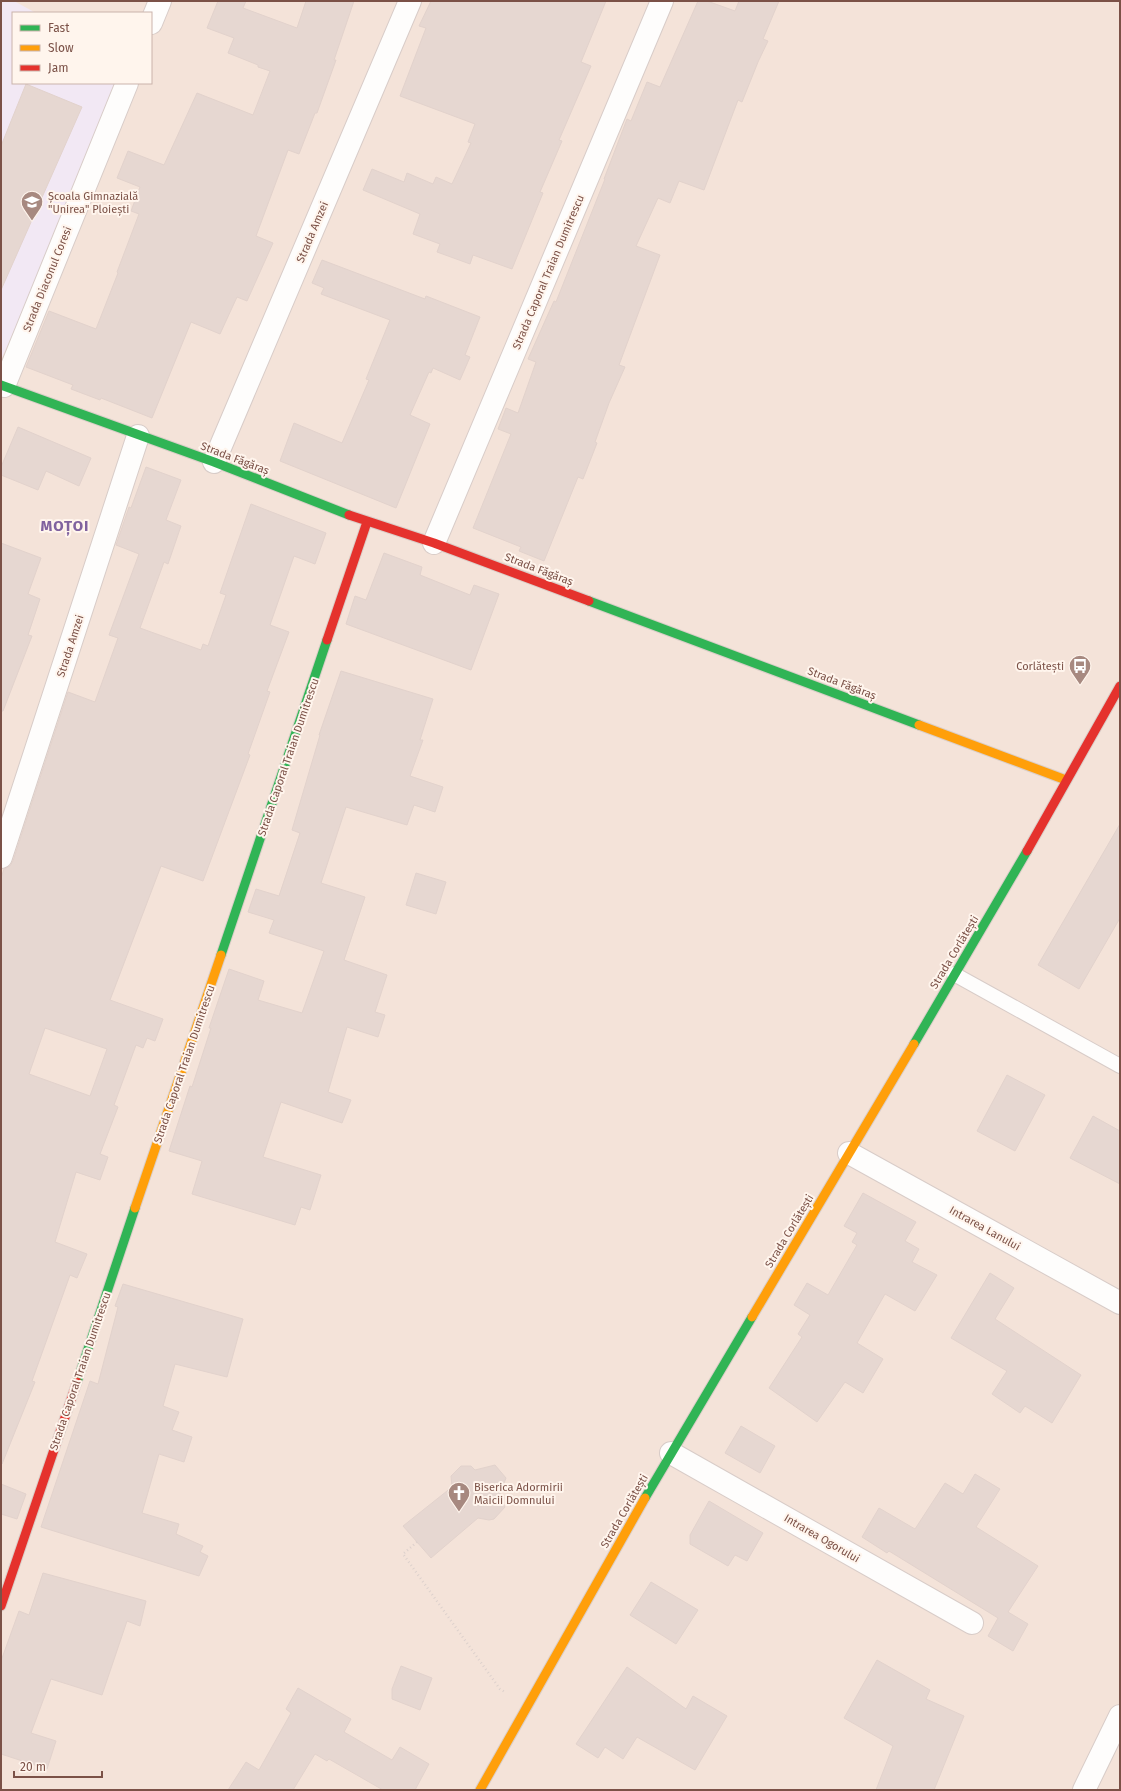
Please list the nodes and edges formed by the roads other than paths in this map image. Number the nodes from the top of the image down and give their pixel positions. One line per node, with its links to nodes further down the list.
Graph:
1 (160, 1): 4 (street)
2 (410, 1): 8 (street, Strada Amzei)
3 (662, 1): 10 (street, Strada Caporal Traian Dumitrescu)
4 (152, 21)
5 (127, 84): 6 (street, Strada Diaconul Coresi)
6 (2, 386): 7 (street, Strada Făgăraș)
7 (138, 436): 8 (street, Strada Făgăraș); 13 (street, Strada Amzei)
8 (214, 462): 9 (street, Strada Făgăraș)
9 (367, 522): 10 (street, Strada Făgăraș); 19 (street, Strada Caporal Traian Dumitrescu)
10 (434, 543): 12 (street, Strada Făgăraș)
11 (1120, 686): 12 (street, Strada Corlătești)
12 (1066, 780): 14 (street, Strada Corlătești)
13 (1, 857)
14 (954, 974): 15 (lane); 16 (street, Strada Corlătești)
15 (1120, 1066)
16 (849, 1154): 17 (street, Intrarea Lanului); 18 (street, Strada Corlătești)
17 (1120, 1303)
18 (671, 1453): 20 (street, Intrarea Ogorului); 22 (street, Strada Corlătești)
19 (1, 1606)
20 (972, 1624)
21 (1120, 1716): 23 (street)
22 (480, 1790)
23 (1084, 1790)

